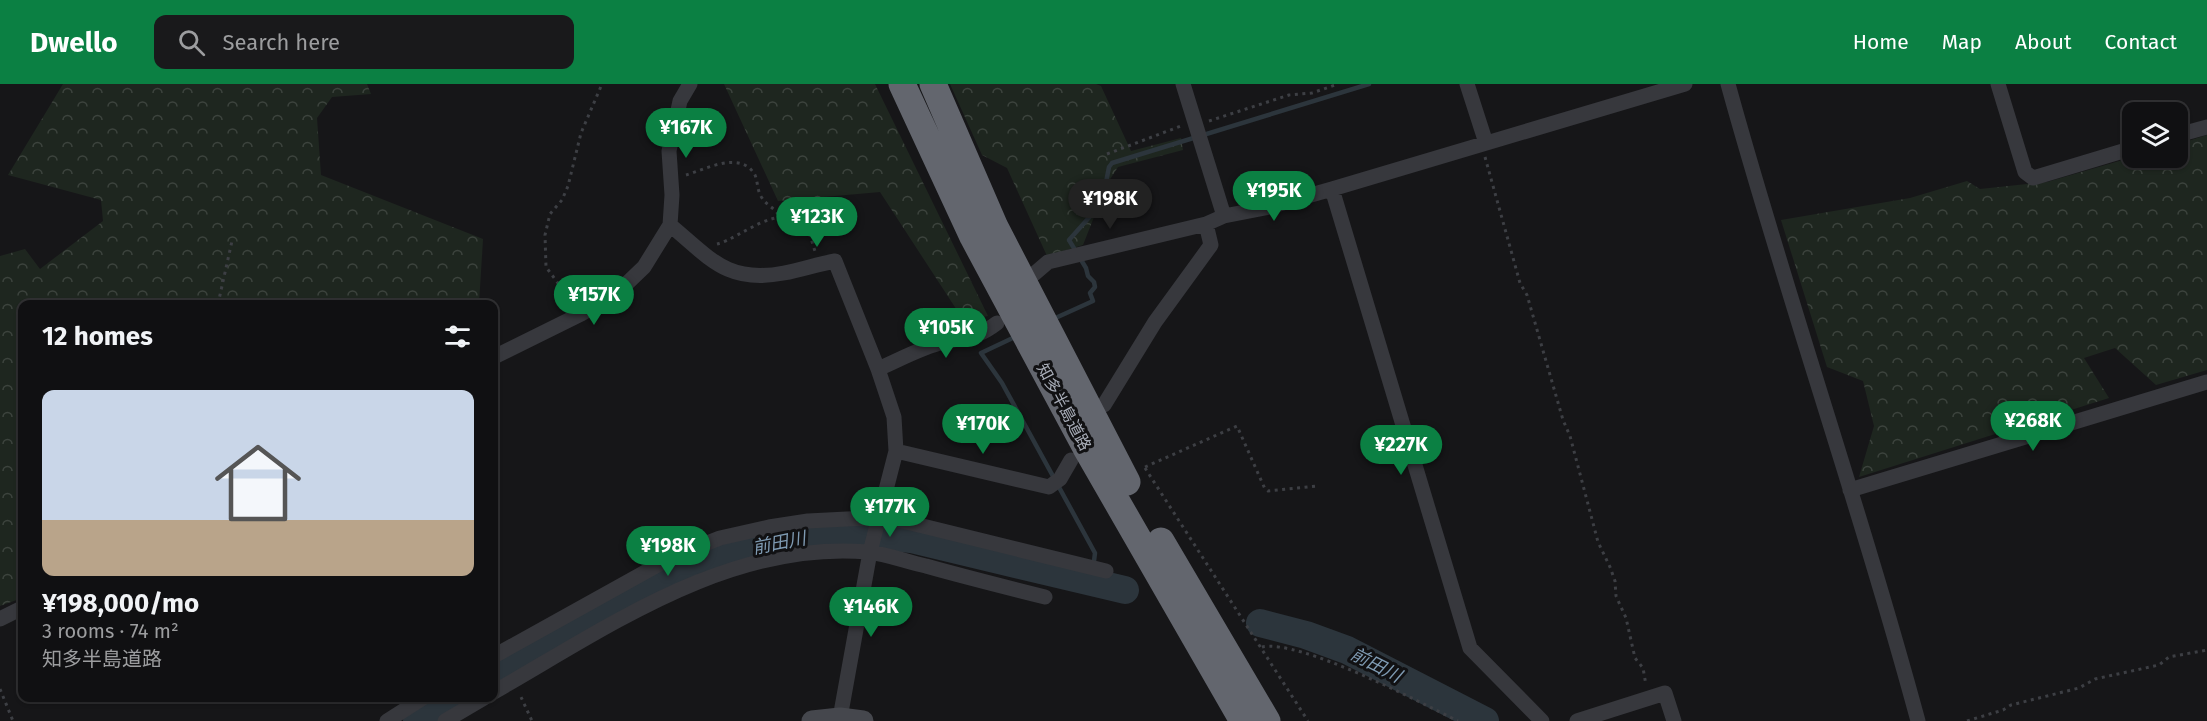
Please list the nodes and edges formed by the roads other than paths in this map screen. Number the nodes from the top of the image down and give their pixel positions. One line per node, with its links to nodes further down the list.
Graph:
1 (690, 84): 16 (street)
2 (902, 84): 41 (highway, 知多半島道路)
3 (933, 84): 42 (highway, 知多半島道路)
4 (1183, 84): 14 (street)
5 (1467, 84): 11 (street)
6 (1685, 84): 11 (street)
7 (1728, 84): 25 (street)
8 (1998, 84): 12 (street)
9 (2207, 127): 10 (street)
10 (2188, 132)
11 (1483, 143): 13 (street)
12 (2122, 151)
13 (1332, 189): 14 (street); 43 (street)
14 (1224, 216): 15 (street)
15 (1206, 224): 17 (street); 22 (street)
16 (670, 225): 19 (street); 20 (street)
17 (1034, 274)
18 (997, 323): 20 (street)
19 (498, 355)
20 (878, 369): 23 (street)
21 (2207, 382): 25 (street)
22 (1104, 405)
23 (896, 451): 24 (street); 26 (street)
24 (1071, 460)
25 (1850, 490): 46 (street)
26 (878, 517): 27 (street); 28 (street); 32 (street)
27 (870, 552): 29 (street); 33 (street); 36 (street)
28 (1106, 571)
29 (1045, 597)
30 (18, 610): 31 (street)
31 (0, 619)
32 (498, 654)
33 (498, 690)
34 (417, 702): 37 (street)
35 (477, 702): 38 (street)
36 (840, 718): 39 (main road); 40 (main road)
37 (387, 721)
38 (445, 721)
39 (812, 721)
40 (863, 721)
41 (1243, 721)
42 (1268, 721)
43 (1542, 721)
44 (1577, 721): 45 (street)
45 (1674, 721)
46 (1917, 721)

